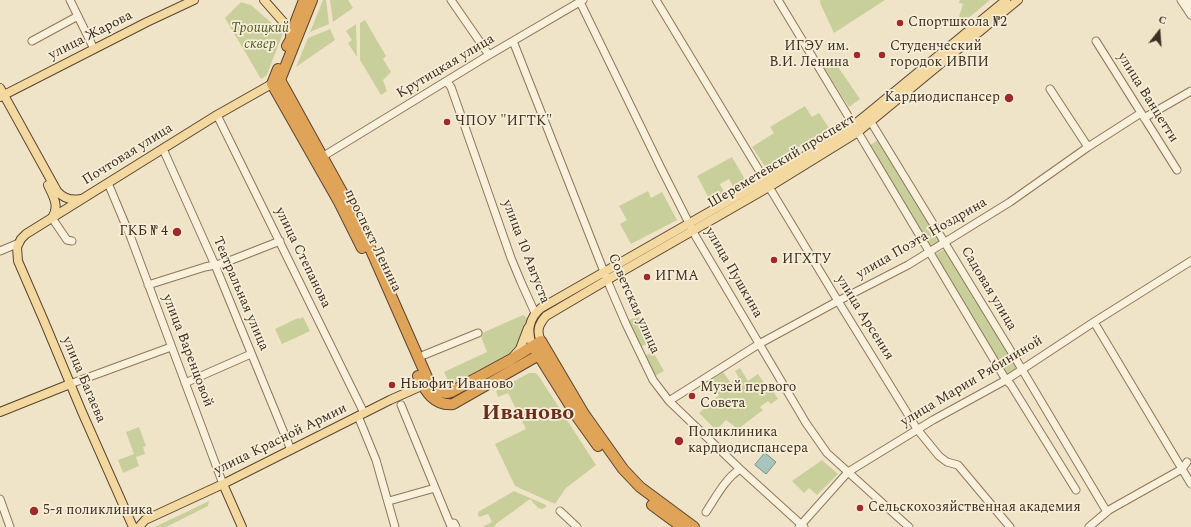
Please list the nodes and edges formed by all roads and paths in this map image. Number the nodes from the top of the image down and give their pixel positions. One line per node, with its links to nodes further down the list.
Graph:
1 (70, 0): 16 (street)
2 (194, 0): 21 (main road, улица Жарова)
3 (264, 0): 17 (main road)
4 (304, 0): 17 (highway)
5 (312, 0): 23 (highway)
6 (451, 0): 22 (street)
7 (656, 0): 37 (street, улица Арсения)
8 (778, 0): 31 (street)
9 (1018, 0): 13 (main road, Шереметевский проспект)
10 (1181, 0): 15 (street)
11 (1188, 0): 14 (street)
12 (581, 1): 19 (street, Крутицкая улица); 40 (street, улица Пушкина)
13 (1005, 2): 30 (main road, Шереметевский проспект); 31 (main road, Шереметевский проспект)
14 (1191, 5)
15 (1191, 15)
16 (78, 16): 18 (street); 21 (street)
17 (291, 39): 23 (highway)
18 (32, 41)
19 (513, 41): 22 (street, Крутицкая улица); 49 (street, Советская улица)
20 (1096, 41): 29 (street, улица Ванцетти)
21 (94, 49): 27 (main road, улица Жарова)
22 (489, 55): 24 (street, Крутицкая улица)
23 (276, 82): 28 (main road, Почтовая улица); 34 (highway, проспект Ленина); 70 (highway, проспект Ленина)
24 (447, 82): 34 (street, Крутицкая улица); 52 (street, улица 10 Августа)
25 (1050, 89): 32 (street)
26 (1191, 91): 29 (street, улица Поэта Ноздрина)
27 (1, 94): 38 (main road); 39 (main road)
28 (217, 115): 33 (main road, Почтовая улица); 42 (street, улица Степанова)
29 (1143, 116): 32 (street, улица Поэта Ноздрина); 35 (street, улица Ванцетти)
30 (871, 122): 31 (main road, Шереметевский проспект); 44 (street, Садовая улица)
31 (856, 128): 37 (main road, Шереметевский проспект); 46 (street)
32 (1088, 146): 44 (street, улица Поэта Ноздрина)
33 (163, 149): 36 (main road, Почтовая улица); 48 (street, Театральная улица)
34 (322, 157): 70 (highway, проспект Ленина)
35 (1177, 170)
36 (108, 183): 38 (main road, Почтовая улица); 50 (street, улица Варенцовой)
37 (767, 184): 40 (main road, Шереметевский проспект); 51 (street, улица Арсения)
38 (82, 199): 39 (main road, Почтовая улица)
39 (52, 218): 41 (street); 43 (main road, Почтовая улица)
40 (691, 227): 49 (main road, Шереметевский проспект); 58 (street, улица Пушкина)
41 (72, 241)
42 (280, 241): 48 (street); 74 (street, улица Степанова)
43 (19, 242): 45 (street, Почтовая улица); 69 (main road, улица Багаева)
44 (945, 243): 46 (street, улица Поэта Ноздрина); 66 (street, Садовая улица)
45 (0, 251)
46 (930, 252): 51 (street, улица Поэта Ноздрина); 67 (street)
47 (1191, 261): 55 (street, улица Марии Рябининой)
48 (215, 265): 50 (street); 60 (street, Театральная улица)
49 (606, 276): 52 (main road, Шереметевский проспект); 53 (main road, Шереметевский проспект); 71 (street, Советская улица)
50 (148, 285): 59 (street, улица Варенцовой)
51 (838, 301): 58 (street, улица Поэта Ноздрина); 75 (street, улица Арсения)
52 (535, 313): 54 (main road, улица 10 Августа)
53 (542, 321): 57 (main road, улица 10 Августа)
54 (531, 322): 57 (main road, улица 10 Августа); 63 (main road)
55 (1094, 322): 66 (street, улица Марии Рябининой); 78 (street)
56 (478, 333): 62 (street)
57 (537, 344): 61 (highway, улица 10 Августа); 63 (highway)
58 (759, 344): 71 (street, улица Поэта Ноздрина); 80 (street, улица Пушкина)
59 (171, 347): 68 (street, улица Варенцовой); 69 (street)
60 (251, 354): 68 (street); 76 (street, Театральная улица)
61 (542, 354): 64 (highway, проспект Ленина); 65 (highway, улица 10 Августа); 100 (highway, улица 10 Августа)
62 (424, 355)
63 (510, 360): 70 (highway)
64 (526, 363): 65 (highway); 70 (highway, проспект Ленина)
65 (546, 367): 99 (highway, улица 10 Августа)
66 (1022, 370): 67 (street, улица Марии Рябининой); 90 (street, Садовая улица)
67 (1006, 380): 75 (street, улица Марии Рябининой); 84 (street)
68 (185, 383): 81 (street, улица Варенцовой)
69 (70, 384): 73 (main road); 87 (main road, улица Багаева)
70 (426, 384): 74 (main road, улица Красной Армии)
71 (669, 401): 79 (street, Советская улица)
72 (401, 405): 83 (street)
73 (0, 412)
74 (361, 414): 76 (main road, улица Красной Армии); 86 (street, улица Степанова)
75 (917, 429): 80 (street, улица Марии Рябининой); 102 (street, улица Арсения)
76 (291, 450): 81 (main road, улица Красной Армии)
77 (1187, 462): 78 (street)
78 (1182, 468): 82 (street); 90 (street)
79 (740, 469): 89 (street); 92 (street, Советская улица)
80 (848, 472): 92 (street, улица Марии Рябининой); 101 (street, улица Пушкина)
81 (223, 484): 91 (main road, улица Красной Армии); 95 (main road, улица Варенцовой)
82 (1191, 484)
83 (435, 488): 86 (street); 97 (street)
84 (1076, 490)
85 (0, 499): 93 (street)
86 (389, 501): 96 (street, улица Степанова)
87 (125, 509): 91 (main road, улица Красной Армии); 94 (main road, улица Багаева)
88 (560, 511): 98 (street)
89 (706, 512)
90 (1107, 512): 103 (street)
91 (142, 524)
92 (801, 526)
93 (10, 527)
94 (133, 527)
95 (242, 527)
96 (395, 527)
97 (456, 527)
98 (577, 527)
99 (682, 527)
100 (694, 527)
101 (909, 527)
102 (1010, 527)
103 (1089, 527)

